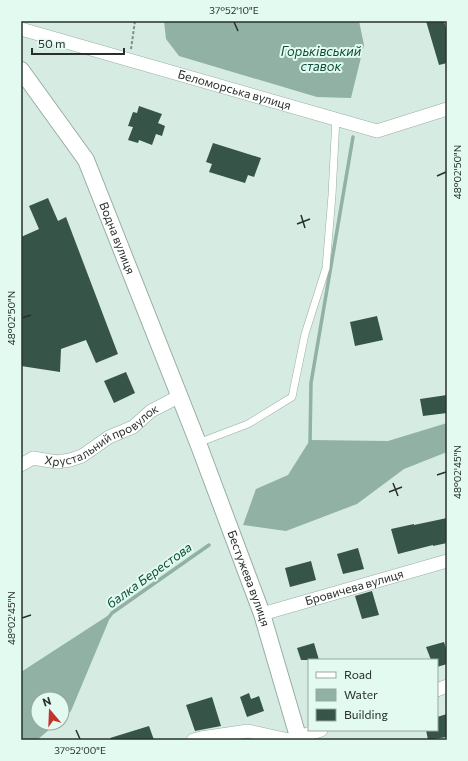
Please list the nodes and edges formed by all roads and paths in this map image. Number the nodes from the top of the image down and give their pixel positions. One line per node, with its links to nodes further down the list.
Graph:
1 (135, 21): 3 (path)
2 (21, 29): 3 (street, Беломорська вулиця)
3 (130, 60): 6 (street, Беломорська вулиця)
4 (21, 70): 7 (street, Водна вулиця)
5 (447, 109): 6 (street, Беломорська вулиця)
6 (336, 118): 9 (lane)
7 (180, 396): 8 (street, Водна вулиця); 10 (street, Хрустальний провулок)
8 (189, 419): 9 (street, Бестужева вулиця)
9 (198, 443): 12 (street, Бестужева вулиця)
10 (21, 465)
11 (447, 561): 12 (street, Бровичева вулиця)
12 (262, 614): 14 (street, Бестужева вулиця)
13 (318, 731): 14 (street)
14 (298, 739): 15 (street)
15 (193, 740)

